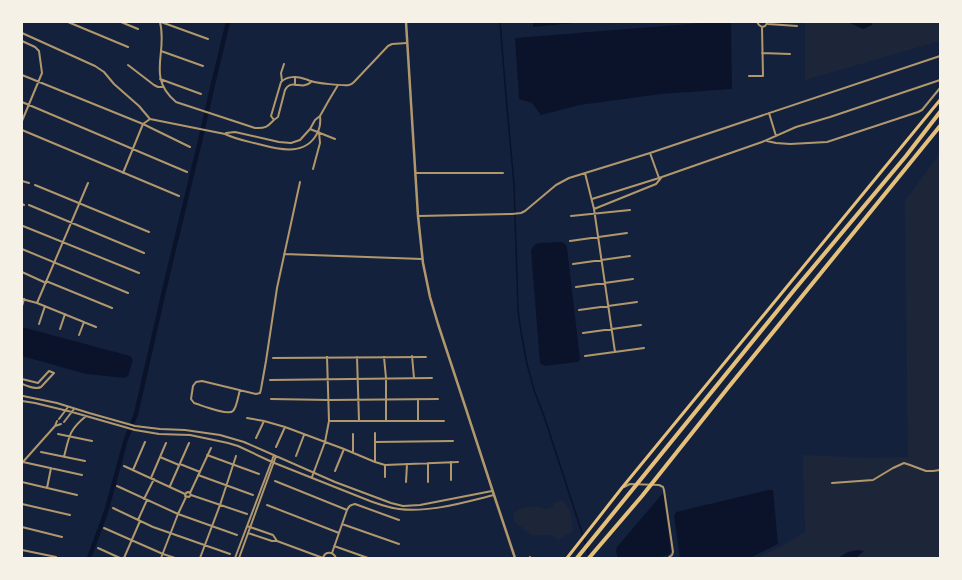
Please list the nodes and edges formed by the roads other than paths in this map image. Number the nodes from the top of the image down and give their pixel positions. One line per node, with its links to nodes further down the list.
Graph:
1 (68, 22): 14 (street)
2 (121, 22): 9 (street)
3 (160, 22): 11 (street); 15 (street)
4 (406, 22): 13 (street)
5 (757, 22): 8 (street)
6 (768, 23): 7 (street); 8 (street)
7 (797, 26)
8 (762, 27): 16 (street)
9 (138, 29)
10 (22, 33): 41 (street)
11 (208, 39)
12 (22, 40): 28 (street)
13 (407, 43): 31 (street); 61 (street)
14 (128, 47)
15 (161, 51): 21 (street); 25 (street)
16 (762, 53): 17 (street); 23 (street)
17 (790, 54)
18 (940, 56): 39 (street)
19 (284, 64): 27 (street)
20 (128, 65): 32 (street)
21 (203, 66)
22 (22, 75): 28 (street)
23 (749, 76)
24 (295, 77): 27 (street); 29 (street); 30 (street)
25 (160, 79): 32 (street); 34 (street)
26 (940, 80): 50 (street)
27 (282, 81): 42 (street)
28 (38, 82): 37 (street); 44 (street)
29 (311, 82): 30 (street); 31 (street)
30 (295, 85): 42 (street)
31 (338, 86): 40 (street)
32 (163, 87): 42 (street)
33 (940, 88): 52 (street)
34 (201, 94)
35 (940, 100): 221 (main road)
36 (22, 102): 37 (street)
37 (29, 105): 43 (street); 56 (street)
38 (940, 112): 274 (highway)
39 (769, 113): 50 (street); 57 (street)
40 (320, 116): 46 (street); 48 (street)
41 (150, 119): 44 (street); 49 (street)
42 (274, 120)
43 (22, 121)
44 (143, 124): 54 (street); 56 (street)
45 (940, 126): 275 (highway)
46 (310, 129): 48 (street); 53 (street)
47 (22, 130): 60 (street)
48 (318, 132): 51 (street); 55 (street); 58 (street)
49 (225, 134): 53 (street); 55 (street)
50 (776, 136): 52 (street)
51 (336, 139)
52 (767, 140): 64 (street)
53 (279, 142): 55 (street)
54 (190, 147)
55 (278, 149)
56 (133, 150): 59 (street); 60 (street)
57 (650, 153): 63 (street); 65 (street)
58 (313, 169)
59 (187, 172)
60 (124, 173): 71 (street)
61 (416, 173): 62 (street); 78 (street)
62 (503, 173)
63 (585, 173): 72 (street); 78 (street)
64 (662, 177): 65 (street); 75 (street)
65 (658, 178): 72 (street)
66 (22, 181): 68 (street)
67 (300, 182): 89 (street)
68 (29, 183)
69 (88, 183): 73 (street)
70 (34, 185): 73 (street)
71 (179, 196)
72 (592, 199): 75 (street)
73 (80, 203): 80 (street); 82 (street)
74 (29, 205): 80 (street)
75 (594, 209): 77 (street)
76 (630, 210): 77 (street)
77 (595, 214): 79 (street); 84 (street)
78 (418, 216): 91 (street)
79 (571, 216)
80 (72, 223): 86 (street); 88 (street)
81 (23, 226): 86 (street)
82 (149, 232)
83 (627, 234): 84 (street)
84 (598, 237): 85 (street); 92 (street)
85 (570, 241)
86 (63, 242): 93 (street); 96 (street)
87 (22, 248): 93 (street)
88 (144, 253)
89 (284, 254): 91 (street); 136 (street)
90 (630, 256): 92 (street)
91 (423, 259): 222 (street)
92 (602, 261): 94 (street); 99 (street)
93 (54, 262): 98 (street); 101 (street)
94 (573, 264)
95 (22, 272): 98 (street)
96 (140, 274)
97 (633, 280): 99 (street)
98 (46, 282): 104 (street); 108 (street)
99 (605, 283): 100 (street); 107 (street)
100 (576, 287)
101 (128, 293)
102 (23, 299): 104 (street); 105 (street)
103 (637, 302): 107 (street)
104 (37, 303): 106 (street)
105 (22, 306)
106 (45, 306): 110 (street); 112 (street)
107 (608, 306): 109 (street); 116 (street)
108 (112, 308)
109 (579, 310)
110 (65, 314): 111 (street); 115 (street)
111 (84, 322): 114 (street); 118 (street)
112 (39, 324)
113 (640, 325): 116 (street)
114 (96, 327)
115 (60, 329)
116 (612, 329): 117 (street); 120 (street)
117 (584, 333)
118 (79, 335)
119 (644, 348): 120 (street)
120 (615, 352): 122 (street)
121 (412, 356): 125 (street); 126 (street); 130 (street)
122 (585, 356)
123 (327, 357): 124 (street); 127 (street); 133 (street)
124 (357, 357): 125 (street); 128 (street)
125 (384, 357): 129 (street)
126 (426, 357)
127 (273, 358)
128 (358, 378): 129 (street); 133 (street); 139 (street)
129 (386, 378): 130 (street); 140 (street)
130 (414, 378): 131 (street)
131 (432, 378)
132 (22, 379): 135 (street)
133 (328, 379): 134 (street); 143 (street)
134 (270, 380)
135 (22, 384)
136 (240, 390): 136 (street)
137 (22, 395): 144 (street); 145 (street)
138 (271, 399): 143 (street)
139 (359, 399): 140 (street); 143 (street); 156 (street)
140 (386, 399): 141 (street); 157 (street)
141 (418, 399): 142 (street); 152 (street)
142 (438, 399)
143 (329, 400): 155 (street)
144 (22, 401): 147 (street)
145 (68, 407): 146 (street); 147 (street)
146 (74, 409): 148 (street); 164 (street)
147 (65, 410): 148 (street); 151 (street)
148 (72, 412): 149 (street); 159 (street)
149 (86, 416): 166 (street); 169 (street)
150 (247, 418): 154 (street)
151 (59, 419)
152 (418, 420): 157 (street); 158 (street)
153 (57, 421): 159 (street)
154 (264, 421): 160 (street); 167 (street)
155 (329, 421): 156 (street); 172 (street)
156 (359, 421): 157 (street)
157 (386, 421)
158 (444, 421)
159 (55, 426): 188 (street)
160 (285, 427): 165 (street); 176 (street)
161 (375, 433): 173 (street)
162 (58, 434): 166 (street)
163 (353, 434): 180 (street)
164 (220, 435): 169 (street); 183 (street)
165 (304, 435): 172 (street); 184 (street)
166 (70, 436): 168 (street); 185 (street)
167 (256, 438)
168 (92, 441)
169 (218, 441): 189 (street)
170 (453, 441): 173 (street)
171 (145, 442): 200 (street)
172 (325, 442): 178 (street); 204 (street)
173 (376, 442): 190 (street)
174 (166, 443): 186 (street)
175 (189, 443): 194 (street)
176 (276, 447)
177 (211, 448): 181 (street)
178 (344, 449): 180 (street); 202 (street)
179 (41, 452): 185 (street)
180 (353, 453): 190 (street)
181 (207, 455): 196 (street); 203 (street)
182 (236, 456): 196 (street)
183 (275, 456): 189 (street); 204 (street)
184 (296, 456)
185 (64, 457): 187 (street)
186 (160, 457): 194 (street); 210 (street)
187 (85, 461)
188 (23, 462): 199 (street)
189 (273, 462): 209 (street); 241 (street); 243 (street)
190 (375, 462): 197 (street)
191 (451, 462): 192 (street); 193 (street); 212 (street)
192 (458, 462)
193 (428, 463): 195 (street); 215 (street)
194 (180, 464): 203 (street); 219 (street)
195 (407, 464): 197 (street); 214 (street)
196 (234, 465): 205 (street); 217 (street)
197 (385, 465): 208 (street)
198 (124, 466): 200 (street)
199 (51, 468): 206 (street); 220 (street)
200 (133, 470): 210 (street)
201 (940, 470): 216 (street)
202 (335, 471)
203 (200, 472): 207 (street)
204 (313, 472): 209 (street); 222 (street)
205 (259, 474)
206 (82, 475)
207 (198, 475): 217 (street); 223 (street)
208 (385, 477)
209 (311, 478): 227 (street)
210 (152, 479): 219 (street); 228 (street)
211 (275, 480): 233 (street)
212 (451, 480)
213 (22, 482): 220 (street)
214 (406, 482)
215 (428, 482)
216 (832, 483)
217 (227, 485): 226 (street); 230 (street)
218 (118, 486): 228 (street)
219 (170, 486): 225 (street)
220 (47, 488): 224 (street)
221 (621, 489): 273 (main road); 276 (street)
222 (492, 491): 227 (street)
223 (190, 494): 225 (street); 225 (street); 230 (street)
224 (77, 495)
225 (186, 495): 234 (street)
226 (253, 495)
227 (494, 495): 272 (street)
228 (146, 500): 234 (street); 237 (street)
229 (22, 504): 236 (street)
230 (220, 505): 235 (street); 240 (street)
231 (267, 505): 247 (street)
232 (113, 508): 237 (street)
233 (347, 510): 238 (street); 239 (street)
234 (178, 514): 240 (street); 248 (street)
235 (246, 514)
236 (70, 515)
237 (139, 520): 248 (street); 251 (street)
238 (399, 520)
239 (342, 524): 247 (street); 253 (street)
240 (212, 526): 249 (street); 254 (street)
241 (247, 526): 243 (street); 245 (street)
242 (22, 527): 250 (street)
243 (250, 527): 246 (street); 252 (street)
244 (104, 528): 251 (street)
245 (245, 532): 246 (street); 267 (street)
246 (248, 533): 252 (street); 268 (street)
247 (339, 533): 255 (street)
248 (171, 534): 254 (street); 259 (street)
249 (237, 535)
250 (62, 537)
251 (131, 540): 259 (street); 263 (street)
252 (277, 541): 269 (street)
253 (399, 544)
254 (204, 546): 260 (street); 266 (street)
255 (334, 546): 258 (street); 271 (street)
256 (98, 548): 262 (street)
257 (22, 550): 261 (street)
258 (332, 553): 269 (street); 270 (street)
259 (163, 554): 264 (street); 265 (street)
260 (230, 554)
261 (56, 557)
262 (120, 558)
263 (124, 558)
264 (161, 558)
265 (175, 558)
266 (200, 558)
267 (235, 558)
268 (239, 558)
269 (322, 558)
270 (336, 558)
271 (368, 558)
272 (515, 558)
273 (567, 558)
274 (577, 558)
275 (589, 558)
276 (668, 558)

